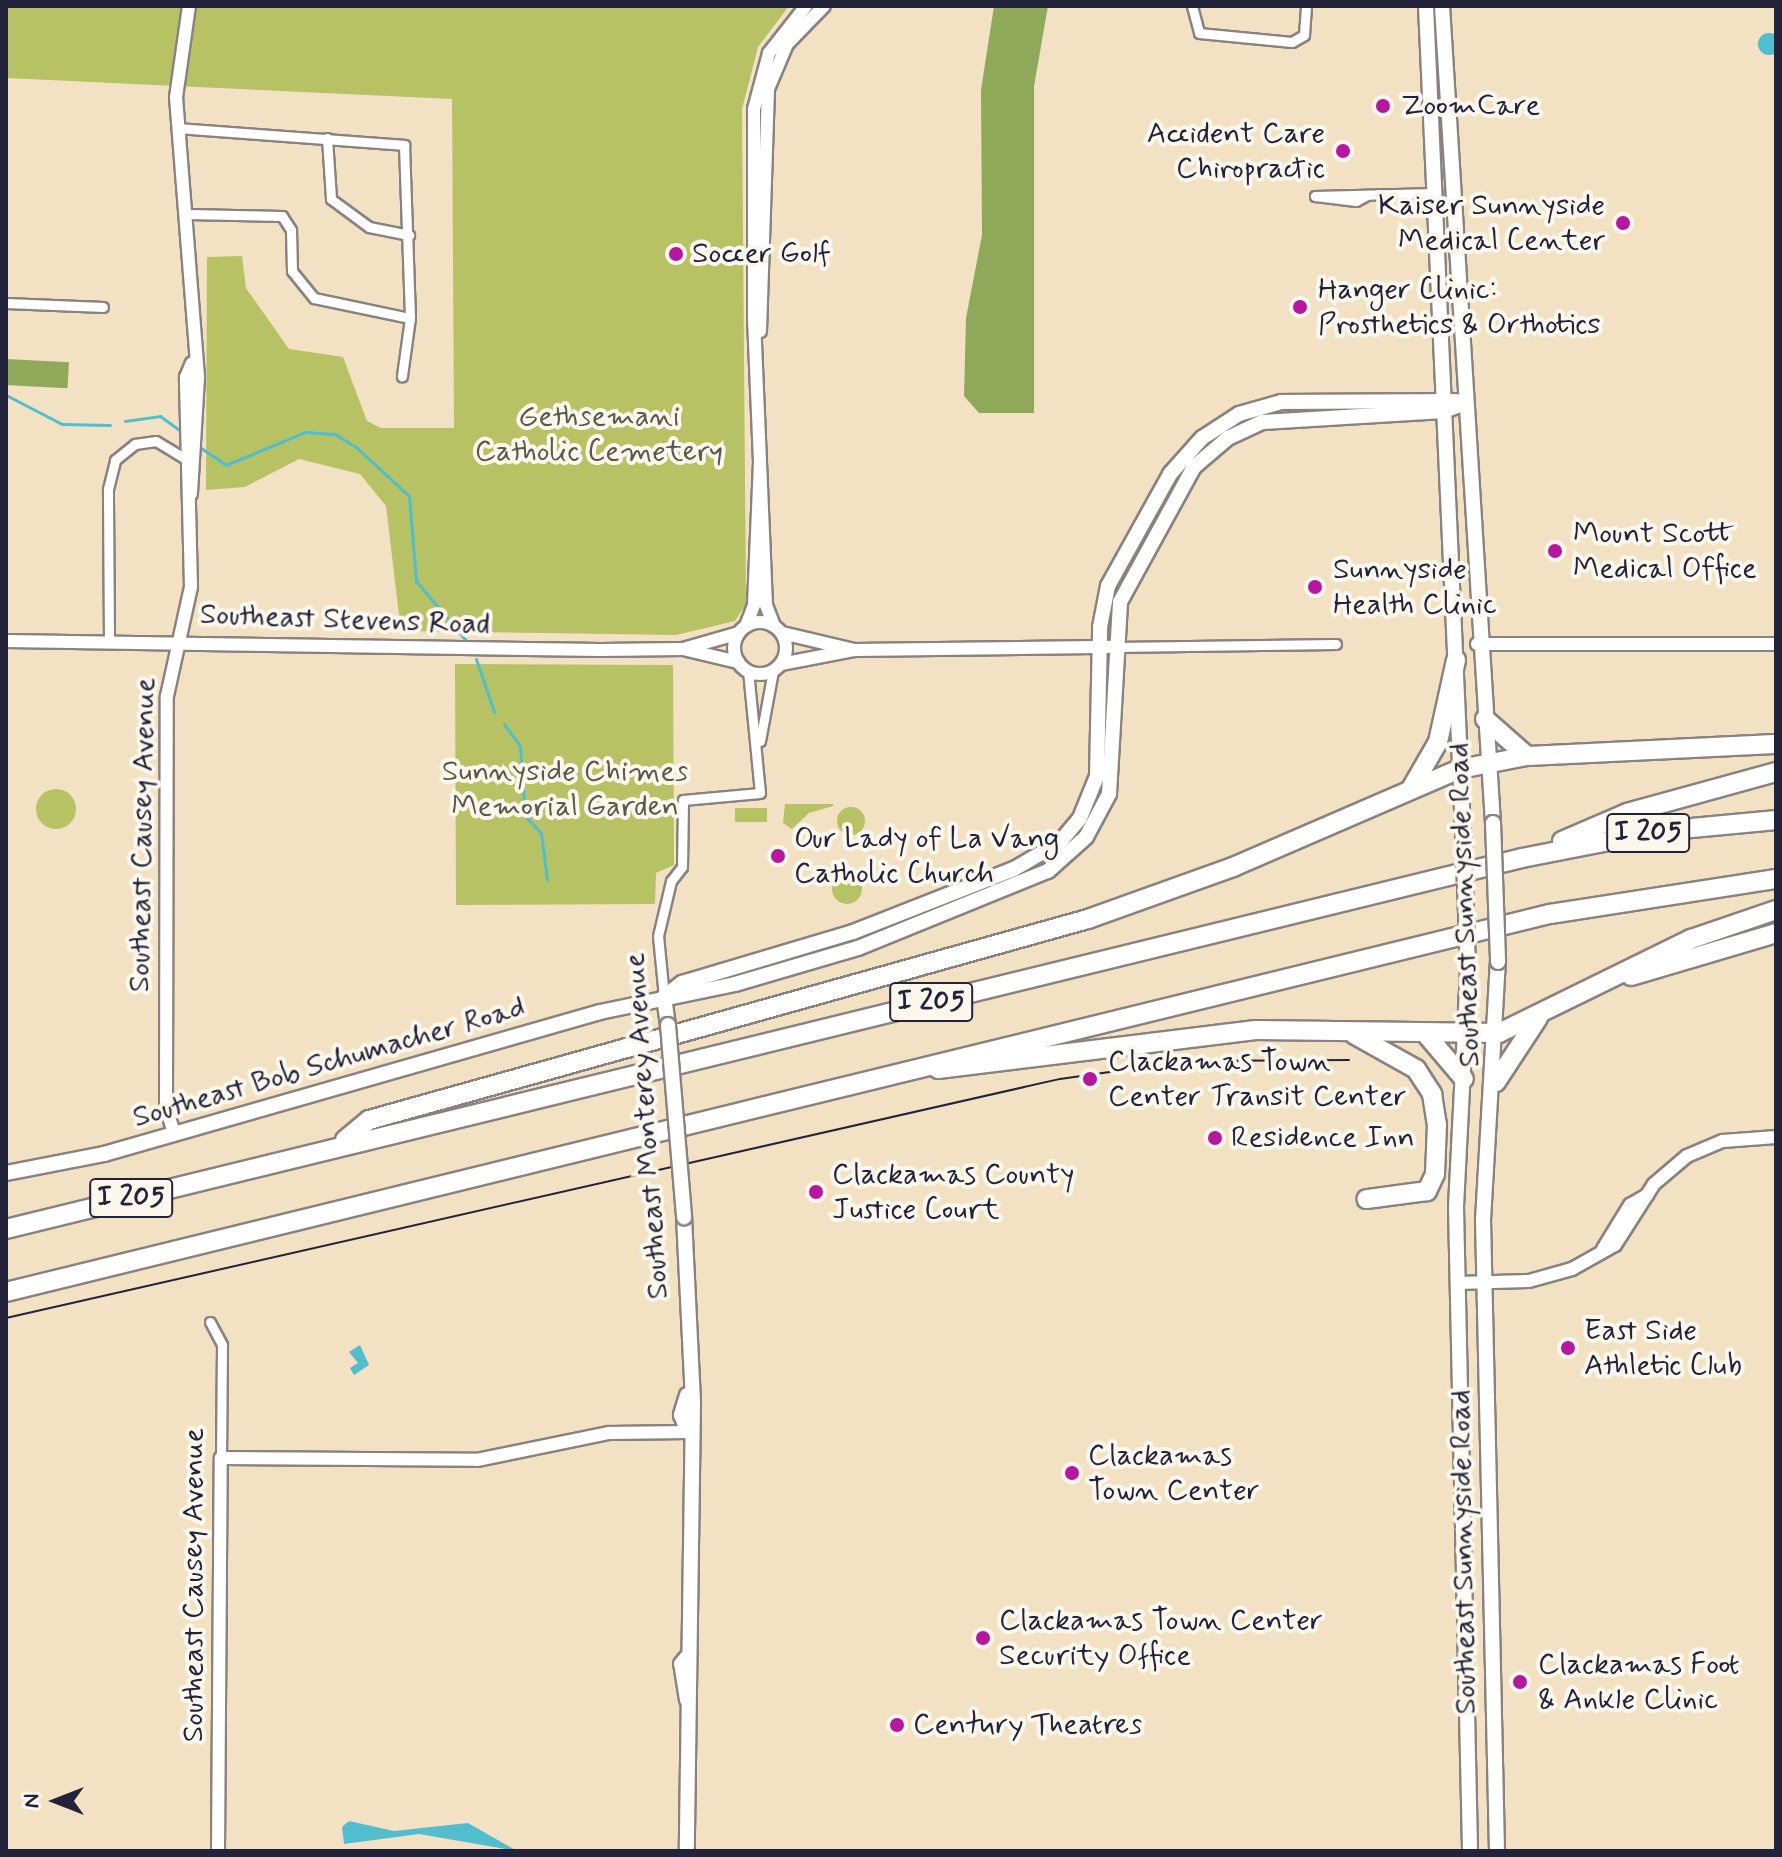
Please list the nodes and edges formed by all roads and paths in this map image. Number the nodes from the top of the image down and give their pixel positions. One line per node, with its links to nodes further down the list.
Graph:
1 (199, 6): 7 (street, Southeast Causey Avenue)
2 (806, 6): 19 (street)
3 (824, 6): 19 (street)
4 (1192, 6): 5 (street)
5 (1306, 6)
6 (1442, 6): 9 (main road, Southeast Sunnyside Road)
7 (189, 12): 10 (street, Southeast Causey Avenue)
8 (1427, 13): 9 (main road); 12 (main road, Southeast Sunnyside Road)
9 (1445, 58): 22 (main road, Southeast Sunnyside Road)
10 (178, 128): 11 (street); 14 (street, Southeast Causey Avenue)
11 (327, 138): 15 (street); 15 (street)
12 (1435, 193): 13 (street); 23 (main road, Southeast Sunnyside Road)
13 (1367, 195)
14 (188, 214): 18 (street); 20 (street, Southeast Causey Avenue)
15 (409, 235): 18 (street)
16 (6, 303): 17 (street)
17 (103, 307)
18 (410, 318): 21 (street)
19 (760, 331): 25 (street)
20 (192, 363): 24 (street, Southeast Causey Avenue); 24 (street, Southeast Causey Avenue)
21 (402, 376)
22 (1465, 403): 23 (main road); 32 (main road, Southeast Sunnyside Road)
23 (1444, 405): 34 (main road); 35 (main road); 38 (main road, Southeast Sunnyside Road)
24 (190, 456): 29 (street); 30 (street, Southeast Causey Avenue)
25 (760, 464): 26 (street); 27 (street)
26 (742, 630): 27 (street, Southeast Stevens Road); 36 (street, Southeast Stevens Road); 39 (street)
27 (778, 630): 37 (street); 40 (street)
28 (6, 641): 29 (street, Southeast Stevens Road)
29 (109, 641): 30 (street, Southeast Stevens Road)
30 (178, 642): 36 (street, Southeast Stevens Road); 65 (street, Southeast Causey Avenue)
31 (1336, 644): 34 (street)
32 (1477, 644): 33 (street); 42 (main road, Southeast Sunnyside Road)
33 (1776, 644)
34 (1115, 647): 35 (street); 56 (main road, Southeast Bob Schumacher Road)
35 (1099, 648): 37 (street); 56 (main road, Southeast Bob Schumacher Road)
36 (683, 649): 39 (street, Southeast Stevens Road)
37 (854, 650): 40 (street)
38 (1456, 660): 47 (main road, Southeast Sunnyside Road); 49 (highway)
39 (738, 662): 41 (street)
40 (777, 668): 41 (street); 43 (street, Southeast Monterey Avenue)
41 (748, 671): 43 (street, Southeast Monterey Avenue)
42 (1485, 719): 45 (highway); 46 (main road, Southeast Sunnyside Road)
43 (760, 741): 56 (street, Southeast Monterey Avenue)
44 (1776, 744): 45 (highway)
45 (1527, 756): 46 (highway)
46 (1490, 763): 47 (highway); 60 (main road, Southeast Sunnyside Road, bridge)
47 (1460, 769): 49 (highway); 61 (main road, Southeast Sunnyside Road, bridge)
48 (1776, 772): 51 (highway)
49 (1412, 787): 67 (highway)
50 (1776, 820): 51 (highway, I 205)
51 (1522, 858): 67 (highway, I 205)
52 (1776, 879): 62 (highway, I 205)
53 (1776, 910): 55 (highway)
54 (1776, 933): 55 (highway)
55 (1609, 982): 57 (highway)
56 (664, 997): 65 (main road, Southeast Bob Schumacher Road); 75 (main road, Southeast Monterey Avenue, bridge)
57 (1539, 1016): 60 (highway); 64 (highway)
58 (1345, 1031): 59 (highway); 62 (highway); 69 (highway)
59 (1425, 1033): 61 (highway); 63 (highway)
60 (1499, 1033): 61 (highway); 64 (main road, Southeast Sunnyside Road)
61 (1468, 1035): 63 (main road, Southeast Sunnyside Road)
62 (929, 1068): 73 (highway, I 205)
63 (1464, 1079): 71 (main road, Southeast Sunnyside Road)
64 (1496, 1082): 72 (main road, Southeast Sunnyside Road)
65 (173, 1130): 68 (main road, Southeast Bob Schumacher Road)
66 (1776, 1137): 72 (street)
67 (340, 1144): 70 (highway, I 205)
68 (6, 1173)
69 (1367, 1199)
70 (6, 1229)
71 (1457, 1283): 72 (street); 79 (main road, Southeast Sunnyside Road)
72 (1484, 1283): 80 (main road, Southeast Sunnyside Road)
73 (6, 1292)
74 (210, 1322): 76 (street, Southeast Causey Avenue)
75 (688, 1432): 76 (street); 78 (main road, Southeast Monterey Avenue)
76 (221, 1458): 77 (street, Southeast Causey Avenue)
77 (218, 1851)
78 (687, 1851)
79 (1470, 1851)
80 (1497, 1851)

